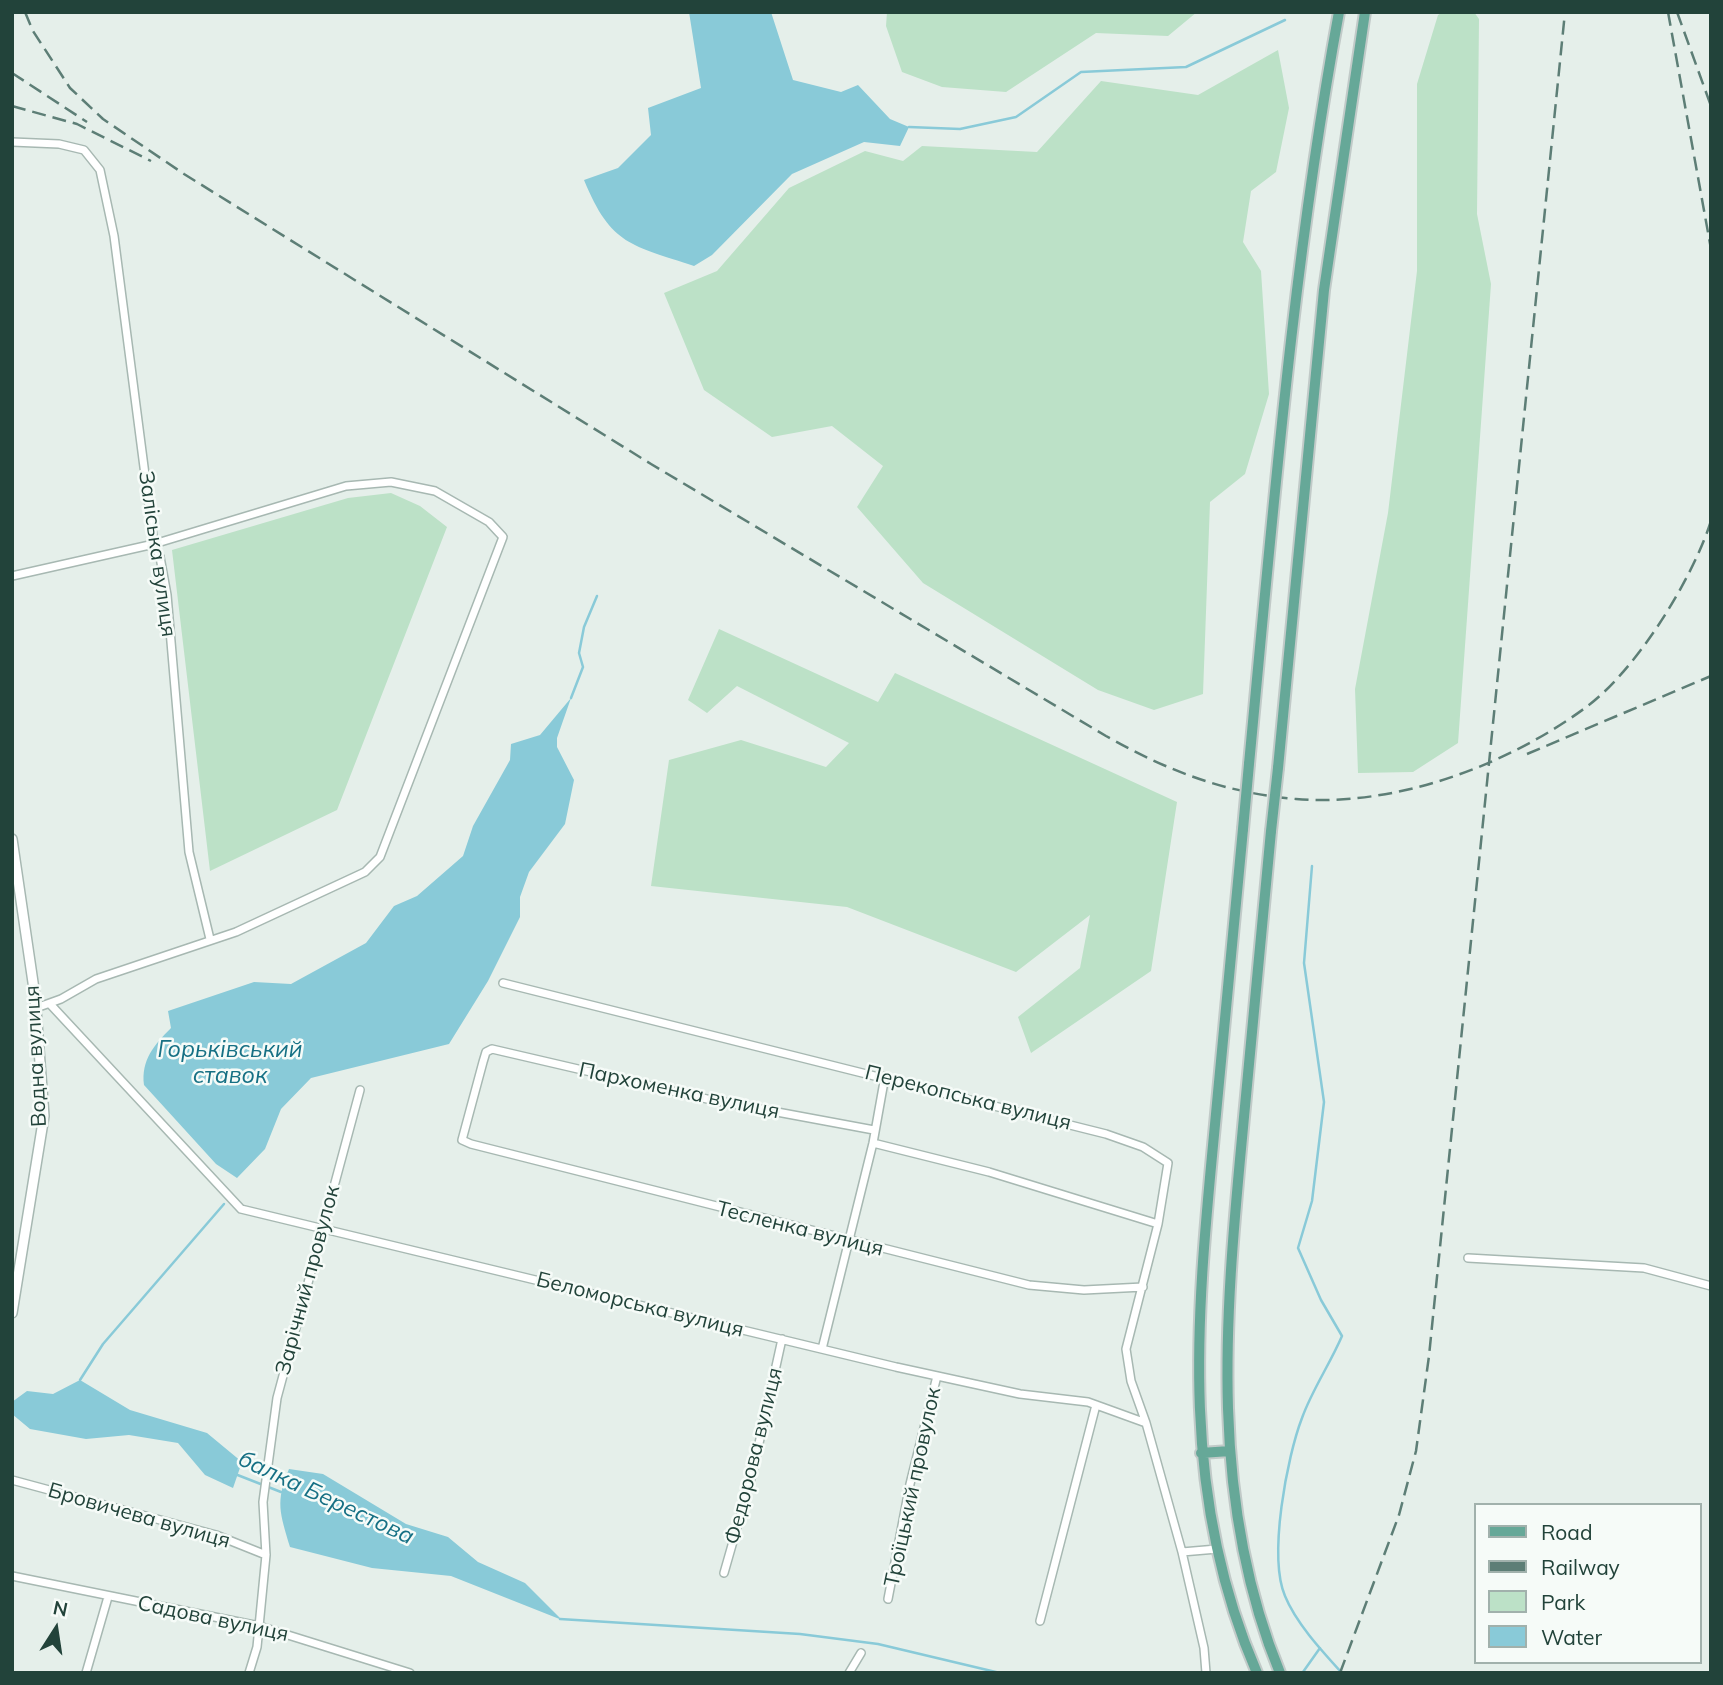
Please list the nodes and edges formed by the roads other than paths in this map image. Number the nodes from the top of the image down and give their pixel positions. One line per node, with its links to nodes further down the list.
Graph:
1 (1339, 12): 30 (main road, bridge)
2 (1365, 12): 29 (main road, bridge)
3 (12, 142): 4 (street, Заліська вулиця)
4 (154, 544): 5 (street); 7 (street, Заліська вулиця); 7 (street)
5 (12, 576)
6 (12, 839): 10 (street, Водна вулиця)
7 (210, 939): 9 (street)
8 (503, 983): 11 (street, Перекопська вулиця)
9 (50, 1004): 10 (street); 17 (street, Беломорська вулиця)
10 (36, 1008): 22 (street, Водна вулиця)
11 (885, 1076): 13 (street); 16 (street, Перекопська вулиця)
12 (360, 1090): 17 (street, Зарічний провулок)
13 (874, 1130): 14 (street, Пархоменка вулиця); 15 (street)
14 (463, 1140): 18 (street, Тесленка вулиця)
15 (873, 1143): 16 (street); 18 (street)
16 (1158, 1224): 21 (street, Перекопська вулиця)
17 (322, 1228): 24 (street, Беломорська вулиця); 34 (street, Зарічний провулок)
18 (850, 1242): 21 (street, Тесленка вулиця); 25 (street)
19 (1468, 1258): 20 (street)
20 (1711, 1286)
21 (1143, 1287): 28 (street, Перекопська вулиця)
22 (13, 1302): 23 (street, Водна вулиця)
23 (12, 1313)
24 (782, 1339): 25 (street, Беломорська вулиця); 35 (street, Федорова вулиця)
25 (822, 1349): 26 (street, Беломорська вулиця)
26 (937, 1376): 27 (street, Беломорська вулиця); 38 (street, Троїцький провулок)
27 (1096, 1405): 28 (street, Беломорська вулиця); 39 (street)
28 (1146, 1423): 33 (street)
29 (1230, 1451): 30 (main road); 48 (main road)
30 (1201, 1453): 32 (main road)
31 (12, 1480): 34 (street, Бровичева вулиця)
32 (1217, 1549): 33 (street); 47 (main road)
33 (1182, 1552): 46 (street)
34 (266, 1555): 40 (street, Зарічний провулок)
35 (724, 1573)
36 (12, 1576): 37 (street, Садова вулиця)
37 (108, 1597): 40 (street, Садова вулиця); 42 (street)
38 (888, 1599)
39 (1040, 1620)
40 (259, 1626): 43 (street, Зарічний провулок); 44 (street, Садова вулиця)
41 (861, 1653): 45 (street)
42 (86, 1673)
43 (249, 1673)
44 (410, 1673)
45 (849, 1673)
46 (1206, 1673)
47 (1257, 1673)
48 (1280, 1673)

